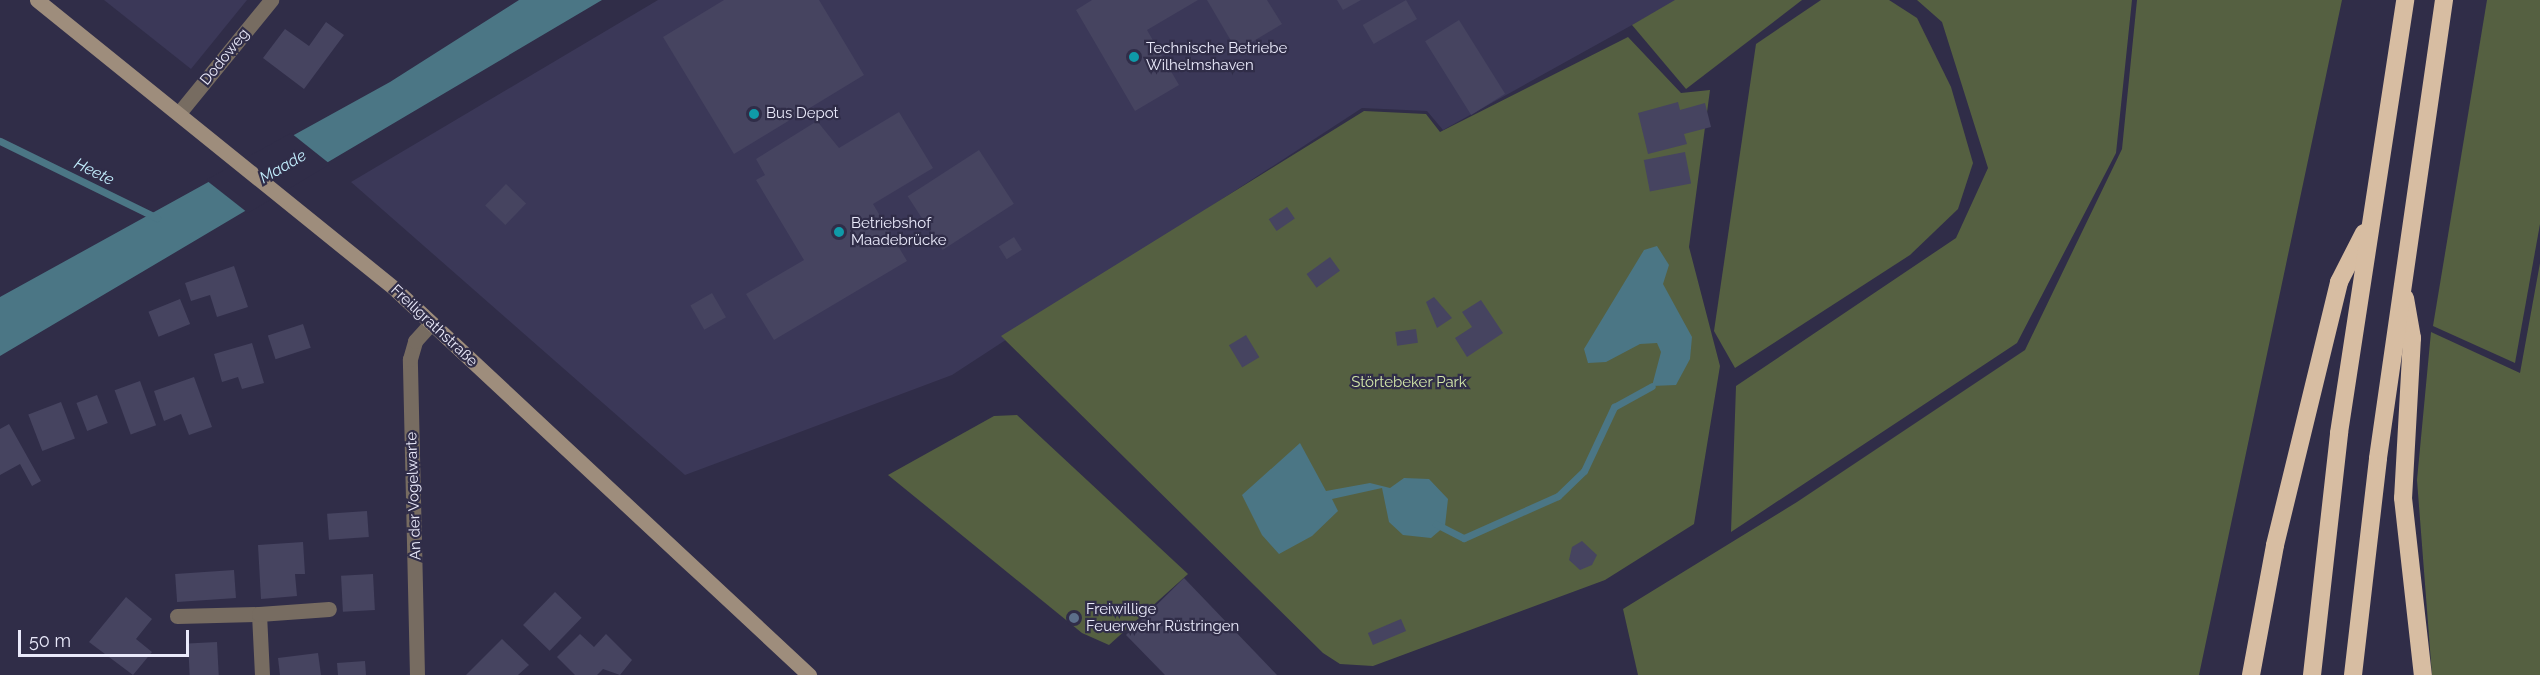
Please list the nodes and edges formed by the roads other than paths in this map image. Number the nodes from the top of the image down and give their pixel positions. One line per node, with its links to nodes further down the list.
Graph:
1 (38, 0): 5 (main road, Freiligrathstraße)
2 (271, 0): 5 (street, Dodoweg)
3 (2405, 0): 6 (highway)
4 (2444, 0): 7 (highway)
5 (179, 113): 8 (main road, Freiligrathstraße)
6 (2371, 220): 15 (highway); 16 (highway)
7 (2402, 278): 17 (highway); 18 (highway)
8 (431, 323): 13 (street, An der Vogelwarte); 14 (main road, Freiligrathstraße)
9 (329, 609): 10 (street)
10 (259, 614): 11 (street); 12 (street)
11 (177, 616)
12 (262, 675)
13 (417, 675)
14 (809, 675)
15 (2251, 675)
16 (2312, 675)
17 (2353, 675)
18 (2423, 675)

